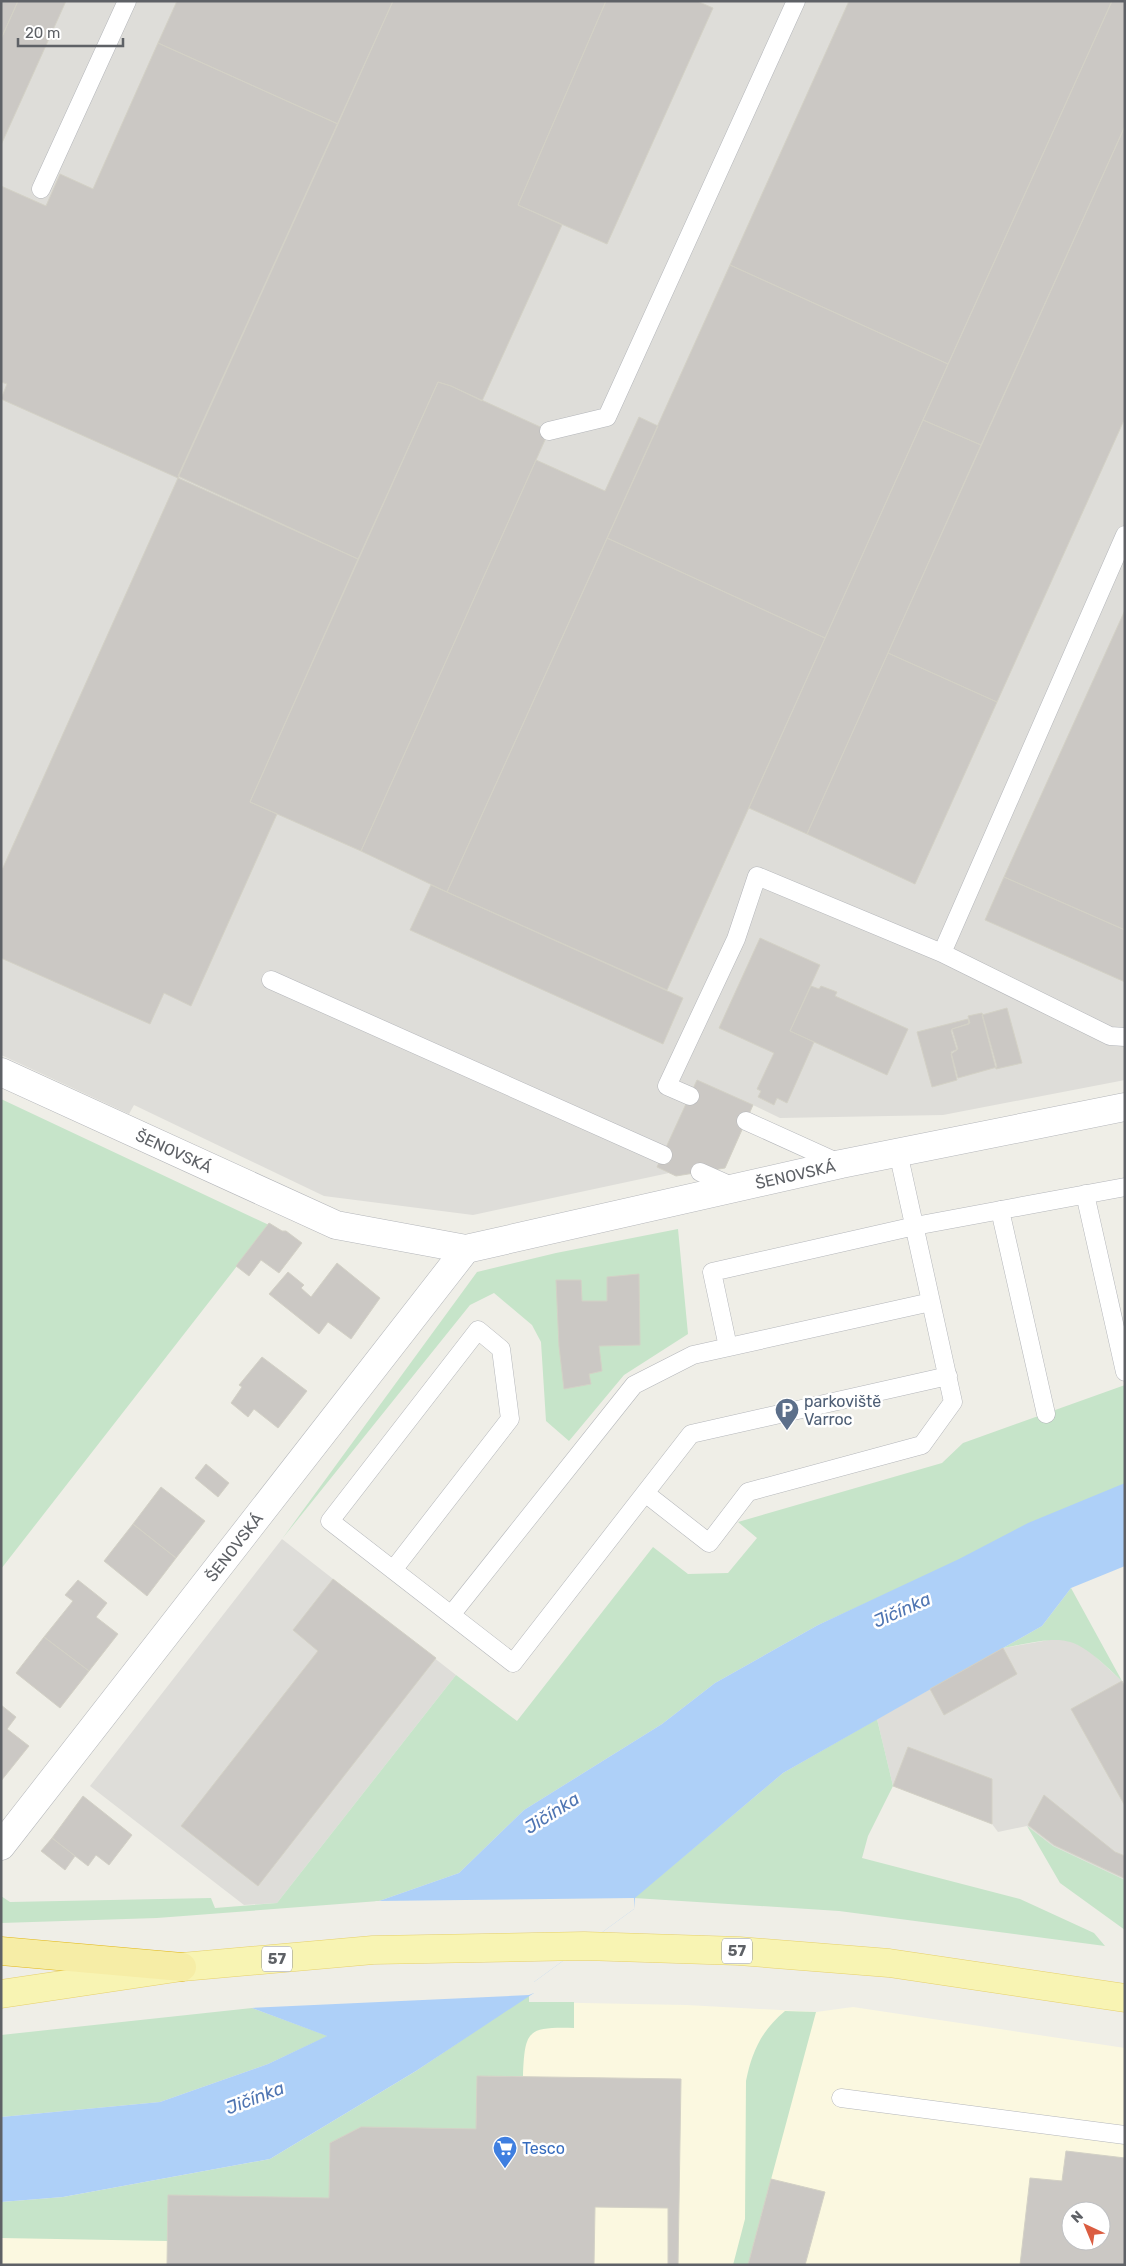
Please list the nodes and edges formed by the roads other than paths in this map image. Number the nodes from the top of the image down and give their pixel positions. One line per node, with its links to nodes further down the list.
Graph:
1 (127, 1): 3 (lane)
2 (796, 1): 4 (lane)
3 (41, 189)
4 (549, 432)
5 (1125, 535): 6 (lane)
6 (942, 953): 8 (lane); 10 (lane)
7 (271, 980): 14 (lane)
8 (1125, 1036)
9 (1, 1072): 22 (street, ŠENOVSKÁ)
10 (690, 1096)
11 (1125, 1107): 13 (street, ŠENOVSKÁ)
12 (746, 1121): 15 (lane)
13 (898, 1152): 15 (street, ŠENOVSKÁ); 21 (lane)
14 (663, 1155)
15 (841, 1164): 18 (street, ŠENOVSKÁ)
16 (700, 1172): 18 (lane)
17 (1125, 1187): 19 (lane)
18 (736, 1188): 22 (street, ŠENOVSKÁ)
19 (1085, 1194): 20 (lane); 25 (lane)
20 (1000, 1210): 21 (lane); 27 (lane)
21 (915, 1226): 23 (lane); 24 (lane)
22 (466, 1249): 31 (street, ŠENOVSKÁ)
23 (932, 1302): 24 (lane); 26 (lane)
24 (728, 1348): 30 (lane)
25 (1125, 1372)
26 (948, 1376): 28 (lane); 28 (lane)
27 (1046, 1414)
28 (645, 1493): 30 (lane)
29 (393, 1570): 29 (lane); 30 (lane)
30 (451, 1615)
31 (1, 1846)
32 (1, 1950): 33 (highway)
33 (182, 1967): 34 (main road, 57); 35 (main road, 57)
34 (1, 1994)
35 (1125, 1998)
36 (841, 2098): 37 (lane)
37 (1125, 2135)

